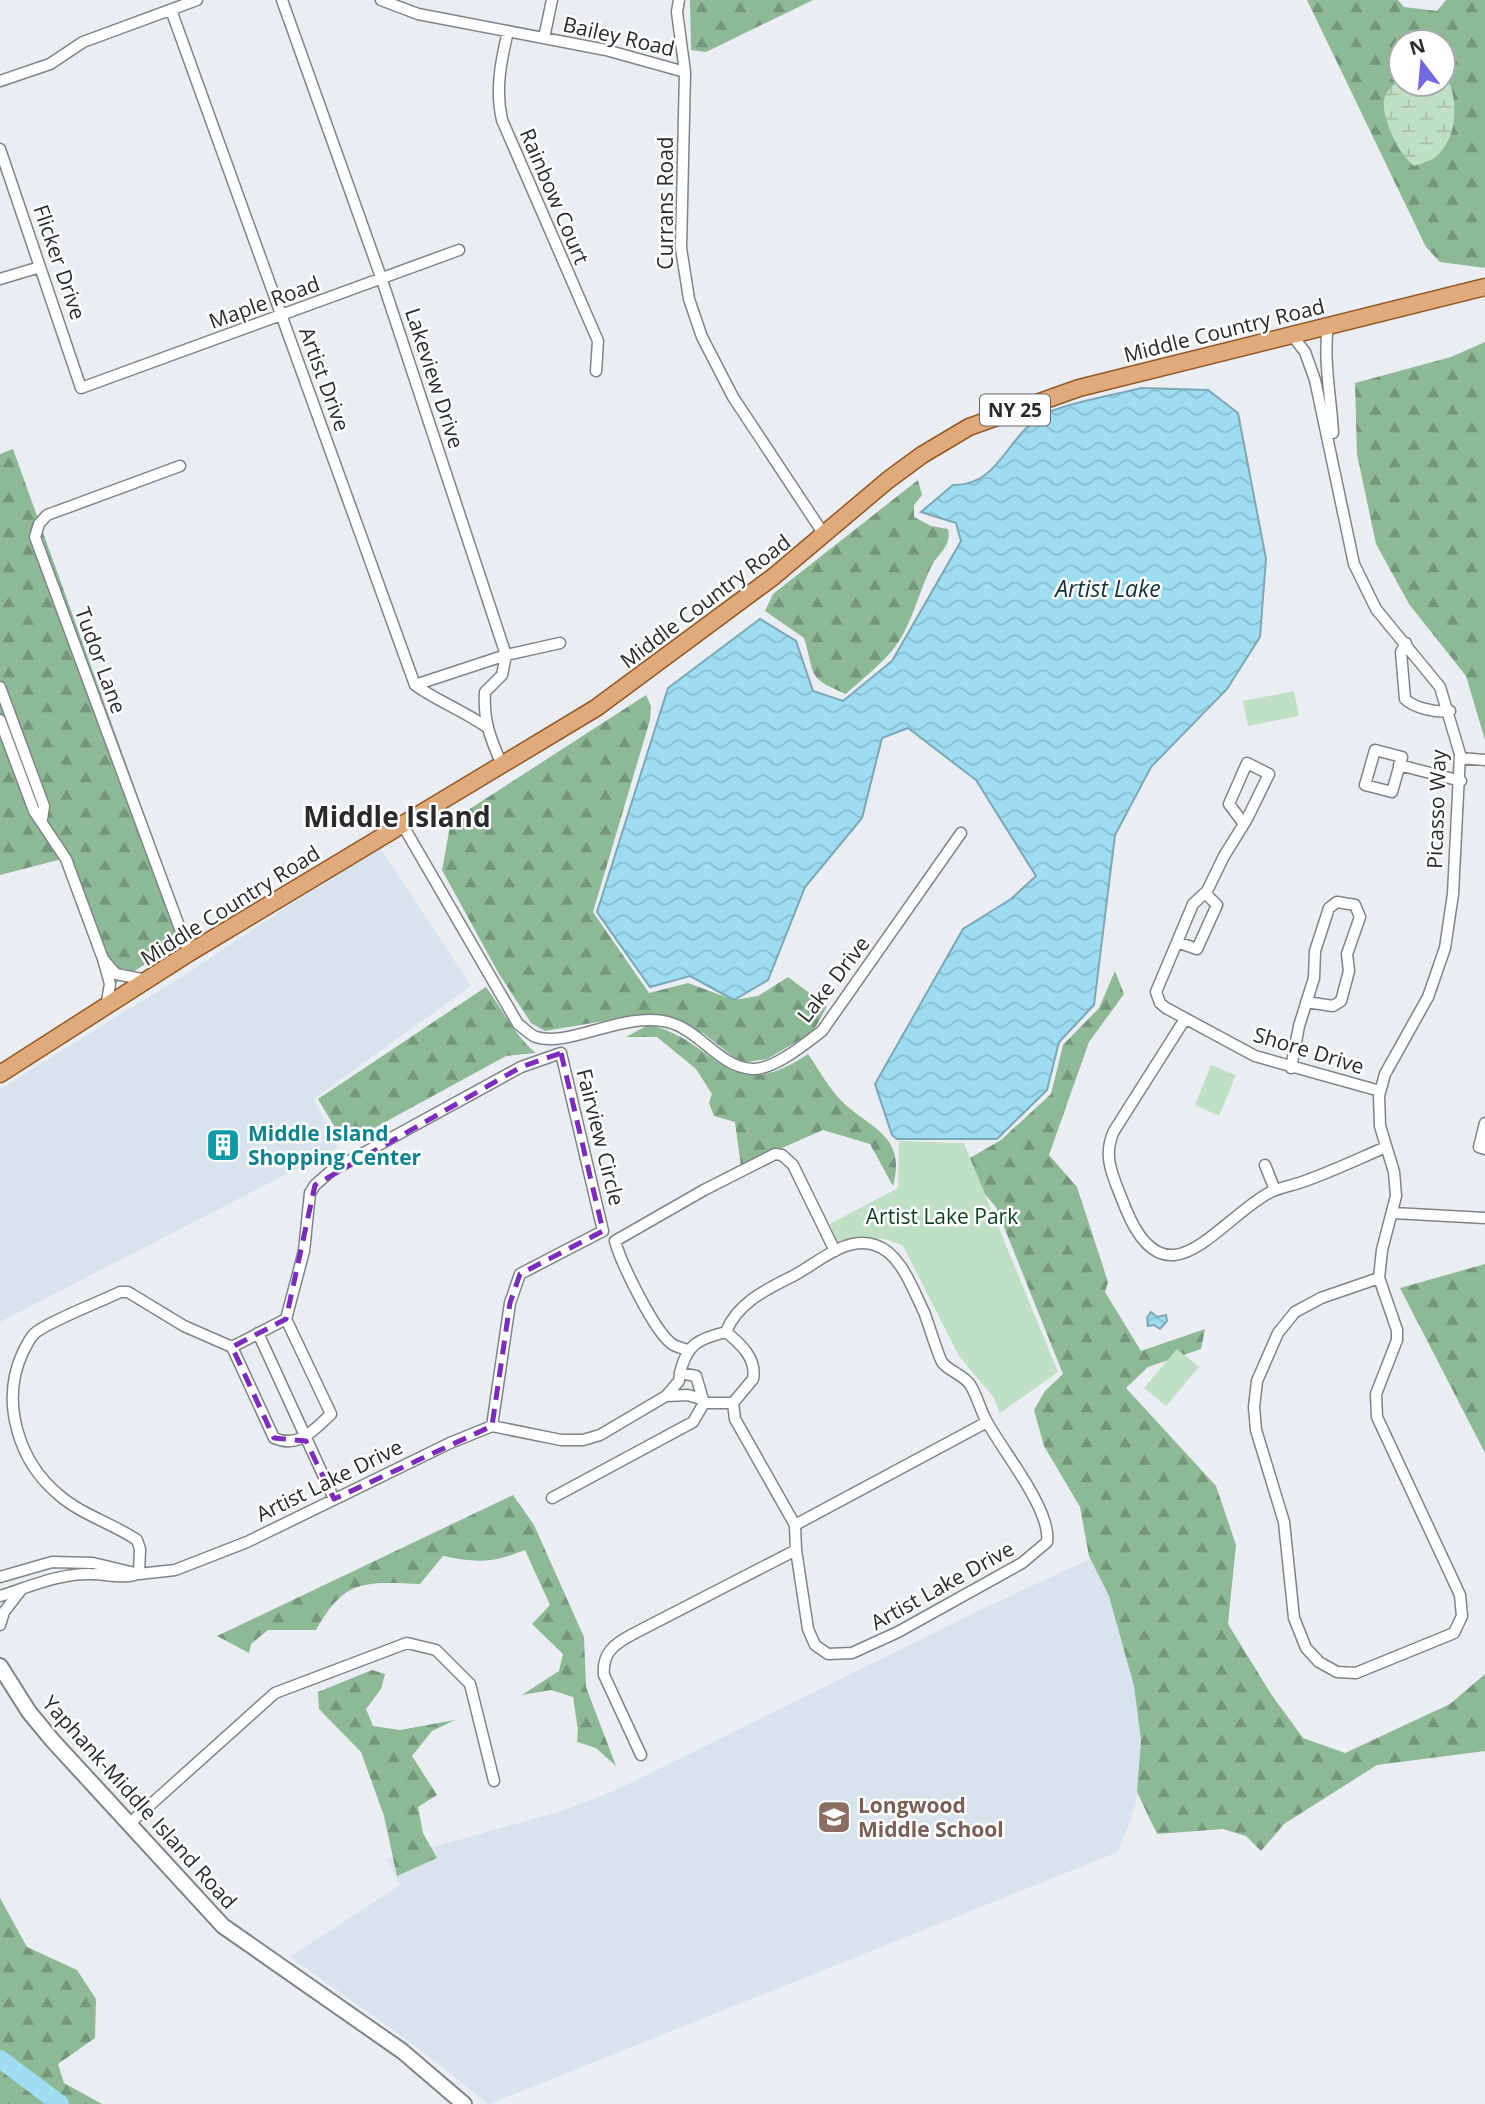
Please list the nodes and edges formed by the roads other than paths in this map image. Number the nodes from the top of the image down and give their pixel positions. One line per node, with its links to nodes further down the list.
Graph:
1 (197, 0): 6 (street)
2 (282, 0): 15 (street, Lakeview Drive)
3 (381, 0): 7 (street, Bailey Road)
4 (552, 0): 8 (street)
5 (678, 0): 9 (street, Currans Road)
6 (171, 10): 10 (street); 17 (street, Artist Drive)
7 (508, 32): 8 (street, Bailey Road); 21 (street, Rainbow Court)
8 (544, 38): 9 (street, Bailey Road)
9 (685, 72): 26 (street, Currans Road)
10 (0, 81)
11 (0, 149): 13 (street, Flicker Drive)
12 (459, 250): 15 (street, Maple Road)
13 (40, 267): 14 (street); 23 (street, Flicker Drive)
14 (0, 279)
15 (382, 280): 17 (street, Maple Road); 29 (street, Lakeview Drive)
16 (1485, 287): 18 (main road, Middle Country Road / NY 25)
17 (281, 316): 23 (street, Maple Road); 30 (street, Artist Drive)
18 (1328, 324): 19 (main road, Middle Country Road / NY 25); 20 (street, Picasso Way)
19 (1291, 334): 22 (street, Picasso Way); 26 (main road, Middle Country Road / NY 25)
20 (1327, 369): 22 (street); 25 (street, Picasso Way)
21 (596, 371)
22 (1313, 372): 25 (street, Picasso Way)
23 (81, 388)
24 (180, 466): 46 (street, Tudor Lane)
25 (1335, 468): 28 (street, Picasso Way)
26 (825, 536): 37 (main road, Middle Country Road / NY 25)
27 (560, 643): 29 (street)
28 (1406, 643): 32 (street, Picasso Way); 32 (street)
29 (506, 655): 30 (street); 34 (street)
30 (415, 685): 34 (street)
31 (0, 687): 40 (street)
32 (1450, 711): 35 (street, Picasso Way)
33 (0, 720): 40 (street)
34 (485, 726): 37 (street)
35 (1460, 758): 36 (street); 39 (street, Picasso Way)
36 (1485, 760)
37 (502, 765): 41 (main road, Middle Country Road / NY 25)
38 (1399, 765): 38 (street); 39 (street)
39 (1461, 781): 54 (street, Picasso Way)
40 (41, 819): 47 (street)
41 (402, 824): 43 (street, Lake Drive); 46 (main road, Middle Country Road / NY 25)
42 (1244, 824): 42 (street); 44 (street)
43 (961, 833)
44 (1205, 893): 45 (street); 45 (street)
45 (1177, 942): 51 (street, Shore Drive)
46 (189, 953): 48 (main road, Middle Country Road / NY 25)
47 (103, 959): 48 (street); 50 (street)
48 (147, 980): 50 (main road, Middle Country Road / NY 25)
49 (1306, 1002): 49 (street); 52 (street)
50 (106, 1007): 53 (main road, Middle Country Road / NY 25)
51 (1185, 1018): 52 (street, Shore Drive); 59 (street)
52 (1291, 1068): 54 (street, Shore Drive)
53 (0, 1074)
54 (1380, 1091): 56 (street, Picasso Way)
55 (1485, 1123): 57 (street)
56 (1386, 1147): 59 (street); 60 (street, Picasso Way)
57 (1485, 1149)
58 (1265, 1165): 59 (street)
59 (1275, 1190)
60 (1393, 1213): 61 (street); 63 (street, Picasso Way)
61 (1485, 1218)
62 (835, 1251): 66 (street, Artist Lake Drive); 68 (street); 73 (street, Artist Lake Drive)
63 (1380, 1278): 63 (street)
64 (286, 1319): 65 (street); 74 (street, Fairview Circle); 75 (street)
65 (258, 1332): 67 (street); 75 (street)
66 (726, 1332): 68 (street); 72 (street)
67 (232, 1347): 75 (street); 82 (street)
68 (687, 1350): 69 (street)
69 (680, 1373): 70 (street); 71 (street)
70 (666, 1396): 71 (street); 74 (street)
71 (702, 1401): 72 (street); 76 (street)
72 (733, 1403): 78 (street, Artist Lake Drive)
73 (987, 1422): 78 (street); 79 (street, Artist Lake Drive)
74 (492, 1426): 77 (street, Artist Lake Drive)
75 (307, 1436): 77 (street)
76 (552, 1498)
77 (334, 1499): 82 (street, Artist Lake Drive)
78 (795, 1525): 79 (street, Artist Lake Drive)
79 (796, 1550): 88 (street)
80 (0, 1570): 81 (street)
81 (14, 1573): 82 (street, Artist Lake Drive); 83 (street, Artist Lake Drive)
82 (139, 1574): 84 (street)
83 (0, 1577)
84 (21, 1590): 85 (street); 86 (street)
85 (0, 1596)
86 (0, 1625)
87 (0, 1666): 90 (main road, Yaphank-Middle Island Road)
88 (641, 1755)
89 (494, 1781): 90 (street)
90 (129, 1824): 91 (main road, Yaphank-Middle Island Road)
91 (464, 2104)

